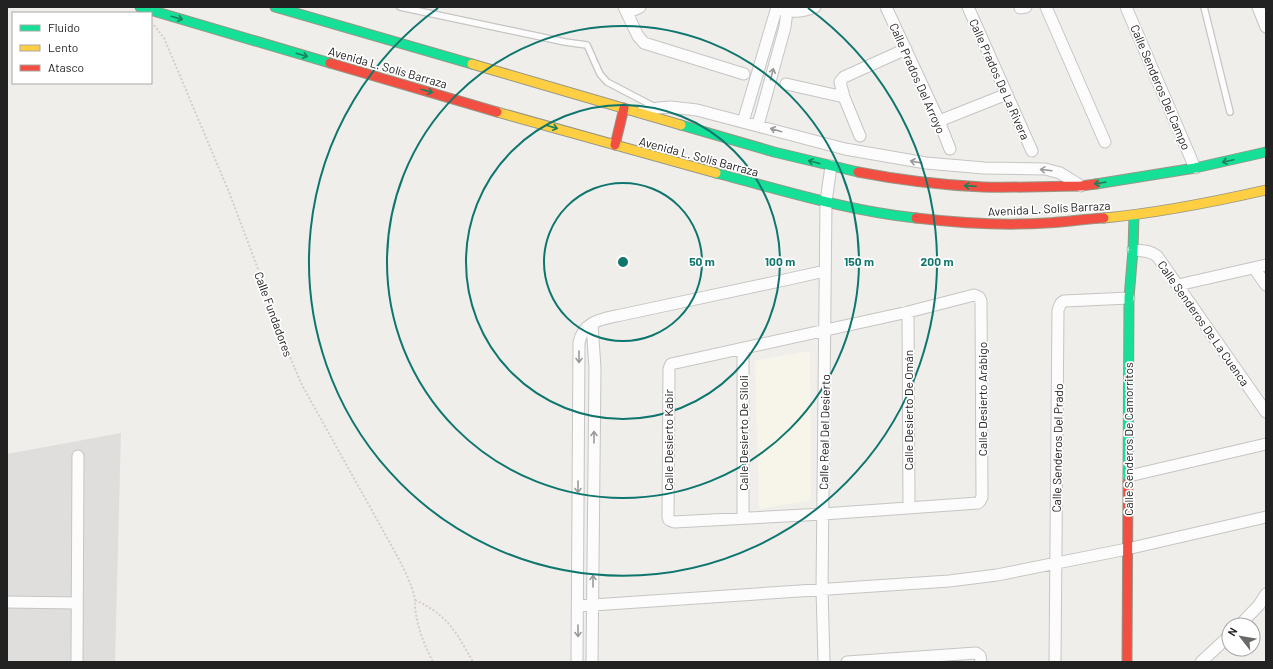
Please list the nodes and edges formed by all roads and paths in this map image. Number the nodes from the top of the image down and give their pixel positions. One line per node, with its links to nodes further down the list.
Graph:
1 (142, 7): 30 (main road, Avenida L. Solís Barraza, one-way to 30)
2 (276, 7): 21 (main road, Avenida L. Solís Barraza)
3 (400, 7): 22 (lane)
4 (640, 7): 13 (street)
5 (815, 7): 12 (street)
6 (886, 7): 16 (street, Calle Prados Del Arroyo)
7 (968, 7): 19 (street, Calle Prados De La Rivera)
8 (1046, 7): 29 (street)
9 (1126, 7): 35 (street, Calle Senderos Del Campo)
10 (1204, 7): 23 (lane)
11 (1258, 7): 15 (street)
12 (780, 8): 26 (street); 27 (street, one-way to 12)
13 (626, 10): 17 (street)
14 (152, 21): 63 (path, Calle Fundadores)
15 (1266, 27)
16 (906, 49): 20 (street); 25 (street, Calle Prados Del Arroyo)
17 (744, 74)
18 (786, 84): 20 (street)
19 (1007, 94): 25 (street); 32 (street, Calle Prados De La Rivera)
20 (844, 97): 28 (street)
21 (624, 108): 24 (main road, Avenida L. Solís Barraza); 30 (main road)
22 (658, 108): 24 (street); 26 (street)
23 (1230, 112)
24 (640, 113): 34 (main road, Avenida L. Solís Barraza, one-way to 24)
25 (939, 121): 31 (street, Calle Prados Del Arroyo)
26 (743, 122): 27 (street)
27 (758, 125): 36 (street, one-way to 27)
28 (860, 136)
29 (1105, 142)
30 (615, 145): 38 (main road, Avenida L. Solís Barraza)
31 (950, 149)
32 (1032, 151)
33 (1266, 152): 35 (main road, Avenida L. Solís Barraza, one-way to 35)
34 (831, 166): 36 (main road, Avenida L. Solís Barraza, one-way to 34); 38 (street, Calle Real Del Desierto)
35 (1195, 168): 36 (main road, Avenida L. Solís Barraza, one-way to 36)
36 (1081, 186)
37 (1266, 190): 39 (main road, Avenida L. Solís Barraza)
38 (826, 202): 39 (main road, Avenida L. Solís Barraza); 43 (street, Calle Real Del Desierto)
39 (1134, 215): 40 (main road, Calle Senderos De Camorritos)
40 (1133, 250): 44 (street, Calle Senderos De La Cuenca); 46 (main road, Calle Senderos De Camorritos)
41 (1266, 265): 42 (street)
42 (1254, 268): 44 (street); 45 (street)
43 (826, 270): 48 (street); 49 (street, Calle Real Del Desierto)
44 (1178, 285): 51 (street, Calle Senderos De La Cuenca)
45 (1266, 285)
46 (1129, 298): 54 (main road, Calle Senderos De Camorritos); 60 (street, Calle Senderos Del Prado)
47 (908, 312): 49 (street, Calle Desierto Arábigo); 55 (street, Calle Desierto De Omán); 55 (street, Calle Desierto Arábigo)
48 (592, 324): 66 (street, one-way to 66); 67 (street, one-way to 48)
49 (825, 331): 50 (street, Calle Desierto Kabir); 56 (street, Calle Real Del Desierto)
50 (743, 349): 58 (street, Calle Desierto De Siloli); 58 (street, Calle Desierto Kabir)
51 (1266, 412)
52 (1266, 444): 54 (street)
53 (78, 456): 65 (street)
54 (1128, 476): 59 (main road, Calle Senderos De Camorritos)
55 (909, 508): 56 (street, Calle Desierto Arábigo)
56 (823, 514): 58 (street, Calle Desierto Kabir); 61 (street, Calle Real Del Desierto)
57 (1266, 517): 59 (street)
58 (743, 518)
59 (1127, 549): 60 (street); 81 (main road, Calle Senderos De Camorritos)
60 (1056, 563): 61 (street); 80 (street, Calle Senderos Del Prado)
61 (822, 589): 67 (street); 78 (street, Calle Real Del Desierto)
62 (1266, 594): 68 (street)
63 (415, 600): 74 (path, Calle Fundadores); 75 (path)
64 (7, 602): 65 (street)
65 (77, 603): 73 (street)
66 (578, 606): 67 (street); 76 (street, one-way to 76)
67 (593, 606): 77 (street)
68 (1262, 608): 69 (street)
69 (1250, 617)
70 (1221, 643): 82 (street)
71 (899, 660): 72 (street); 79 (street)
72 (981, 660)
73 (77, 662)
74 (433, 662)
75 (473, 662)
76 (577, 662)
77 (592, 662)
78 (824, 662)
79 (848, 662)
80 (1055, 662)
81 (1127, 662)
82 (1201, 662)

